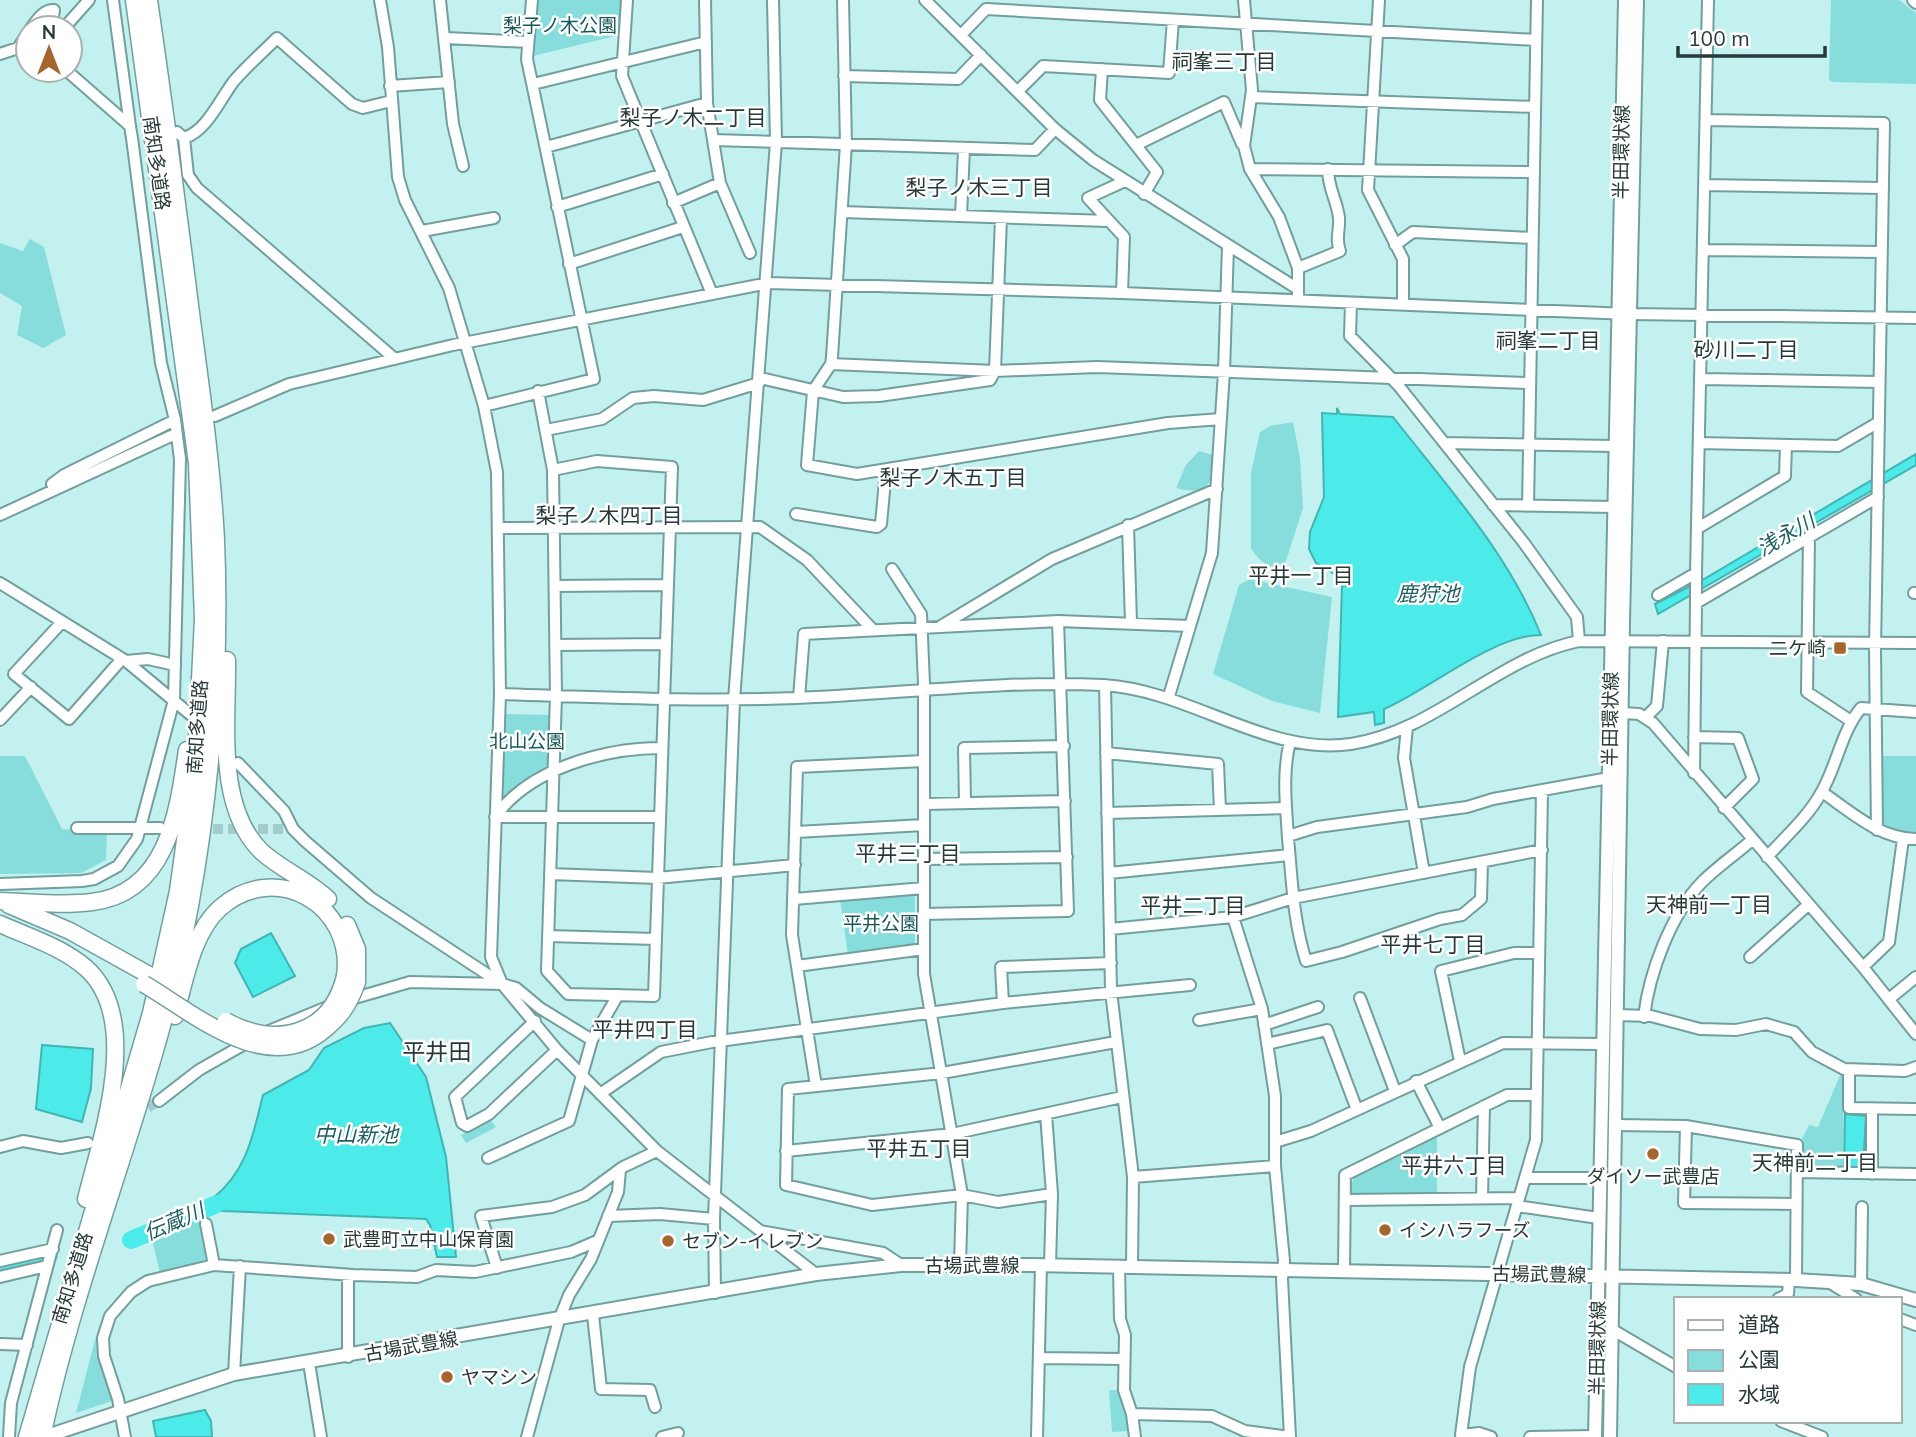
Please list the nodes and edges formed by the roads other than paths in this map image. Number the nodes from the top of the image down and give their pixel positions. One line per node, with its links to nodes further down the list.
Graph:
1 (89, 0): 21 (street)
2 (113, 0): 46 (street)
3 (134, 0): 142 (highway, 南知多道路)
4 (149, 0): 140 (highway, 南知多道路)
5 (380, 0): 37 (street)
6 (440, 0): 26 (street)
7 (532, 0): 28 (street)
8 (627, 0): 31 (street)
9 (705, 0): 29 (street)
10 (773, 0): 49 (street)
11 (843, 0): 33 (street)
12 (925, 0): 25 (street)
13 (1045, 0): 20 (street)
14 (1244, 0): 23 (street)
15 (1379, 0): 24 (street)
16 (1538, 0): 27 (street)
17 (1625, 0): 93 (main road, 半田環状線)
18 (1637, 0): 93 (main road, 半田環状線)
19 (1709, 0): 44 (street)
20 (1044, 12): 22 (street); 25 (street)
21 (76, 14)
22 (1173, 20): 23 (street); 32 (street)
23 (1247, 24): 24 (street); 39 (street)
24 (1377, 32): 27 (street); 42 (street)
25 (961, 35): 30 (street)
26 (446, 38): 28 (street); 34 (street)
27 (1536, 40): 43 (street)
28 (528, 41): 36 (street)
29 (706, 42): 31 (street); 41 (street)
30 (981, 55): 33 (street); 38 (street)
31 (622, 63): 36 (street); 45 (street)
32 (1102, 69): 38 (street); 51 (street)
33 (845, 76): 50 (street)
34 (449, 82): 37 (street); 55 (street)
35 (82, 84): 46 (street)
36 (533, 84): 53 (street)
37 (390, 86): 40 (street)
38 (1018, 91): 47 (street)
39 (1251, 97): 42 (street); 52 (street)
40 (391, 101): 74 (street); 99 (street)
41 (706, 103): 45 (street); 48 (street)
42 (1373, 103): 43 (street); 56 (street)
43 (1535, 107): 59 (street)
44 (1706, 120): 63 (street); 64 (street)
45 (641, 122): 53 (street); 60 (street)
46 (130, 127): 113 (street)
47 (1055, 129): 54 (street); 61 (street)
48 (713, 140): 49 (street); 62 (street)
49 (776, 142): 50 (street); 83 (street)
50 (846, 144): 54 (street); 68 (street)
51 (1136, 145): 52 (street); 65 (street)
52 (1244, 146): 57 (street)
53 (546, 147): 67 (street)
54 (964, 149): 70 (street)
55 (463, 166)
56 (1369, 168): 58 (street); 59 (street); 76 (street)
57 (1250, 169): 58 (street); 82 (street)
58 (1328, 169): 82 (street)
59 (1533, 172): 75 (street)
60 (663, 174): 66 (street); 67 (street)
61 (1125, 181): 65 (street); 72 (street)
62 (720, 183): 66 (street); 79 (street)
63 (1704, 185): 64 (street); 78 (street)
64 (1883, 188): 80 (street)
65 (1144, 194): 77 (street)
66 (673, 203): 73 (street)
67 (558, 207): 81 (street)
68 (842, 212): 70 (street); 84 (street)
69 (486, 216): 74 (street)
70 (961, 216): 71 (street)
71 (1001, 218): 72 (street); 85 (street)
72 (1108, 221): 86 (street)
73 (683, 227): 81 (street); 87 (street)
74 (422, 231): 98 (street)
75 (1532, 238): 76 (street); 92 (street)
76 (1395, 245): 91 (street)
77 (1228, 246): 88 (street); 89 (street)
78 (1703, 250): 80 (street); 94 (street)
79 (750, 253)
80 (1882, 253): 95 (street)
81 (569, 264): 97 (street)
82 (1298, 268): 88 (street)
83 (768, 283): 84 (street); 87 (street); 105 (street)
84 (836, 283): 85 (street); 100 (street)
85 (998, 289): 86 (street); 101 (street)
86 (1122, 293): 89 (street)
87 (712, 294): 97 (street)
88 (1298, 295): 89 (street); 90 (street)
89 (1227, 297): 102 (street)
90 (1351, 303): 91 (street); 103 (street)
91 (1403, 304): 92 (street)
92 (1531, 310): 93 (street); 107 (street)
93 (1623, 314): 94 (street); 121 (main road, 半田環状線); 155 (main road, 半田環状線)
94 (1701, 315): 95 (street); 104 (street)
95 (1880, 318): 96 (street); 106 (street)
96 (1916, 318)
97 (583, 320): 98 (street); 108 (street)
98 (466, 342): 99 (street); 110 (street)
99 (395, 359): 111 (street)
100 (831, 364): 101 (street); 109 (street)
101 (995, 371): 102 (street); 109 (street)
102 (1224, 372): 103 (street); 112 (street)
103 (1392, 379): 107 (street); 117 (street)
104 (1700, 379): 106 (street); 118 (street)
105 (760, 381): 109 (street); 115 (street); 133 (street)
106 (1879, 382): 114 (street)
107 (1529, 383): 119 (street)
108 (538, 391): 110 (street); 115 (street)
109 (813, 391): 123 (street)
110 (484, 406): 134 (street)
111 (215, 416)
112 (1221, 419): 123 (street); 124 (street)
113 (175, 420): 125 (street); 165 (street)
114 (1879, 422): 120 (street); 126 (street)
115 (546, 430): 122 (street)
116 (171, 436): 125 (street)
117 (1445, 443): 119 (street); 127 (street)
118 (1699, 443): 120 (street); 137 (street)
119 (1528, 444): 121 (street); 128 (street)
120 (1786, 445): 137 (street)
121 (1615, 446): 129 (main road, 半田環状線)
122 (553, 470): 135 (street); 136 (street)
123 (886, 470): 130 (street)
124 (1217, 489): 132 (street); 151 (street)
125 (54, 490): 131 (street)
126 (1878, 497): 138 (street); 160 (street)
127 (1493, 505): 128 (street); 156 (street)
128 (1528, 506): 129 (street)
129 (1614, 507): 155 (main road, 半田環状線)
130 (796, 514)
131 (0, 515)
132 (1128, 525): 150 (street); 152 (street)
133 (746, 527): 136 (street); 154 (street); 176 (street)
134 (500, 528): 135 (street); 170 (street)
135 (554, 528): 136 (street); 145 (street)
136 (670, 528): 144 (street)
137 (1698, 528): 141 (street)
138 (1809, 537): 147 (street); 159 (street)
139 (892, 569): 153 (street)
140 (216, 570): 251 (highway); 319 (highway, 南知多道路)
141 (1696, 573): 146 (street); 147 (street)
142 (202, 582): 234 (highway); 352 (highway, 南知多道路)
143 (0, 583): 149 (street)
144 (667, 585): 145 (street); 162 (street)
145 (555, 586): 163 (street)
146 (1658, 595)
147 (1696, 603): 158 (street)
148 (1058, 621): 150 (street); 152 (street); 166 (street)
149 (62, 622): 164 (street); 168 (street)
150 (1131, 623): 151 (street)
151 (1190, 626): 172 (street)
152 (939, 627): 153 (street)
153 (921, 628): 154 (street); 169 (street)
154 (873, 630): 173 (street)
155 (1617, 640): 156 (street); 157 (street); 179 (main road, 半田環状線); 194 (main road, 半田環状線)
156 (1579, 641): 184 (street)
157 (1663, 641): 158 (street); 181 (street)
158 (1696, 641): 159 (street); 185 (street)
159 (1807, 642): 160 (street); 183 (street)
160 (1875, 643): 161 (street); 177 (street)
161 (1916, 643)
162 (665, 644): 163 (street); 174 (street)
163 (556, 645): 171 (street)
164 (124, 661): 165 (street); 168 (street); 175 (street)
165 (176, 665): 175 (street)
166 (1061, 685): 167 (street); 169 (street); 187 (street)
167 (1105, 685): 172 (street); 189 (street)
168 (31, 687): 182 (street)
169 (924, 691): 173 (street); 190 (street)
170 (500, 694): 171 (street); 205 (street)
171 (556, 696): 174 (street); 192 (street)
172 (1169, 696): 186 (street)
173 (799, 698): 176 (street)
174 (663, 699): 176 (street); 188 (street)
175 (174, 700): 180 (street); 209 (street)
176 (734, 700): 225 (street)
177 (1875, 708): 178 (street); 183 (street); 212 (street)
178 (1916, 712)
179 (1622, 713): 181 (street); 262 (main road, 半田環状線)
180 (191, 715)
181 (1646, 717): 193 (street)
182 (0, 720)
183 (1851, 721): 196 (street)
184 (1408, 727): 186 (street); 204 (street)
185 (1694, 737): 193 (street); 201 (street)
186 (1290, 741): 200 (street)
187 (1064, 746): 197 (street); 198 (street)
188 (662, 748): 192 (street); 207 (street)
189 (1106, 752): 202 (street); 203 (street)
190 (924, 761): 199 (street); 213 (street)
191 (238, 763): 252 (street)
192 (553, 772): 205 (street); 206 (street)
193 (1694, 774): 201 (street)
194 (1609, 778): 195 (street); 274 (main road, 半田環状線)
195 (1542, 791): 204 (street); 218 (street)
196 (1822, 792): 212 (street); 221 (street)
197 (1065, 801): 198 (street); 220 (street)
198 (965, 803): 199 (street)
199 (924, 804): 208 (street)
200 (1286, 808): 202 (street); 214 (street)
201 (1724, 808): 215 (street)
202 (1220, 810): 203 (street)
203 (1107, 813): 226 (street)
204 (1414, 813): 214 (street); 227 (street)
205 (495, 817): 206 (street); 252 (street)
206 (552, 817): 207 (street); 228 (street)
207 (659, 817): 229 (street)
208 (924, 825): 213 (street); 222 (street)
209 (140, 827): 210 (street); 211 (street); 230 (street)
210 (78, 828)
211 (160, 828)
212 (1877, 830): 216 (street)
213 (796, 832): 224 (street)
214 (1288, 836): 219 (street)
215 (1752, 839): 221 (street); 263 (street)
216 (1903, 839): 217 (street); 248 (street)
217 (1916, 839)
218 (1542, 850): 223 (street); 244 (street)
219 (1289, 855): 226 (street); 232 (street)
220 (1067, 856): 222 (street); 236 (street)
221 (1767, 857): 235 (street)
222 (924, 859): 231 (street)
223 (1482, 862): 227 (street); 232 (street)
224 (795, 865): 225 (street); 233 (street)
225 (727, 872): 229 (street); 270 (street)
226 (1109, 873): 240 (street)
227 (1424, 873): 232 (street)
228 (550, 874): 229 (street); 241 (street)
229 (657, 878): 242 (street)
230 (0, 884)
231 (924, 888): 233 (street); 236 (street)
232 (1293, 898): 238 (street)
233 (794, 900): 247 (street)
234 (0, 901): 250 (highway)
235 (1808, 905): 245 (street); 248 (street)
236 (924, 914): 243 (street)
237 (0, 915): 250 (highway)
238 (1233, 917): 240 (street); 260 (street)
239 (0, 924): 352 (highway)
240 (1110, 929): 246 (street)
241 (548, 936): 242 (street); 255 (street)
242 (656, 939): 255 (street)
243 (924, 949): 247 (street); 261 (street)
244 (1539, 953): 272 (street); 276 (street)
245 (1750, 957)
246 (1111, 963): 254 (street); 258 (street)
247 (797, 966): 267 (street)
248 (1863, 967): 257 (street)
249 (1916, 977): 257 (street)
250 (146, 979): 251 (highway, bridge)
251 (351, 979): 319 (highway)
252 (502, 984): 265 (street); 269 (street); 287 (street)
253 (1190, 985): 254 (street)
254 (1111, 991): 258 (street); 271 (street)
255 (618, 995): 269 (street)
256 (1360, 998): 283 (street)
257 (1889, 999): 268 (street)
258 (1003, 1003): 261 (street)
259 (1318, 1007): 266 (street)
260 (1262, 1009): 264 (street); 266 (street)
261 (931, 1012): 267 (street); 279 (street)
262 (1616, 1015): 263 (street); 293 (main road, 半田環状線)
263 (1644, 1017): 278 (street)
264 (1199, 1020)
265 (535, 1021): 275 (street); 275 (street)
266 (1264, 1025): 273 (street)
267 (807, 1029): 270 (street); 282 (street)
268 (1916, 1034)
269 (592, 1040): 280 (street)
270 (721, 1041): 284 (street); 313 (street)
271 (1116, 1042): 279 (street); 286 (street)
272 (1538, 1043): 274 (street); 276 (street); 285 (street)
273 (1267, 1044): 291 (street); 297 (street)
274 (1604, 1044): 310 (main road, 半田環状線)
275 (557, 1050): 280 (street)
276 (1461, 1061): 281 (street)
277 (1916, 1067): 278 (street)
278 (1849, 1070): 289 (street)
279 (942, 1073): 282 (street); 296 (street)
280 (581, 1075): 284 (street); 302 (street)
281 (1416, 1081): 283 (street); 295 (street)
282 (816, 1086): 301 (street)
283 (1395, 1091): 291 (street)
284 (600, 1094): 300 (street)
285 (1537, 1094): 288 (street); 309 (street)
286 (1122, 1097): 292 (street); 308 (street)
287 (159, 1101)
288 (1484, 1106): 295 (street); 314 (street)
289 (1872, 1109): 290 (street); 306 (street)
290 (1916, 1109)
291 (1357, 1110): 297 (street)
292 (1046, 1114): 296 (street); 311 (street)
293 (1615, 1125): 294 (street); 343 (main road, 半田環状線)
294 (1686, 1126): 305 (street); 317 (street)
295 (1440, 1128): 315 (street)
296 (952, 1134): 301 (street); 312 (street)
297 (1275, 1142): 303 (street)
298 (88, 1143): 299 (street)
299 (0, 1147)
300 (657, 1151): 304 (street); 313 (street)
301 (786, 1151): 312 (street)
302 (488, 1158)
303 (1275, 1166): 308 (street); 337 (street)
304 (620, 1170): 320 (street); 336 (street)
305 (1797, 1172): 306 (street); 317 (street)
306 (1872, 1174): 307 (street)
307 (1916, 1174)
308 (1133, 1177): 335 (street)
309 (1525, 1178): 310 (street); 316 (street)
310 (1598, 1178): 321 (main road, 半田環状線)
311 (1052, 1194): 312 (street); 332 (street)
312 (962, 1195): 331 (street)
313 (715, 1196): 322 (street); 325 (street)
314 (1482, 1197): 315 (street); 316 (street)
315 (1345, 1200): 338 (street)
316 (1518, 1202): 321 (street); 339 (street)
317 (1796, 1204): 345 (street)
318 (1862, 1207): 347 (street)
319 (108, 1211): 368 (highway, 南知多道路)
320 (608, 1216): 322 (street); 326 (street)
321 (1598, 1218): 342 (main road, 半田環状線)
322 (714, 1219): 348 (street)
323 (206, 1224): 329 (street)
324 (57, 1230): 327 (street)
325 (759, 1231): 330 (street); 340 (street)
326 (597, 1241): 336 (street); 354 (street)
327 (52, 1250): 328 (street); 333 (street)
328 (0, 1261)
329 (214, 1265): 334 (street); 365 (street)
330 (901, 1265): 331 (main road, 古場武豊線); 340 (main road, 古場武豊線)
331 (960, 1265): 332 (main road, 古場武豊線)
332 (1046, 1265): 335 (main road, 古場武豊線); 359 (street)
333 (47, 1266): 344 (street); 357 (street)
334 (240, 1266): 341 (street); 363 (street)
335 (1126, 1266): 337 (main road, 古場武豊線); 360 (street)
336 (497, 1268): 341 (street)
337 (1283, 1270): 338 (main road, 古場武豊線); 379 (street)
338 (1344, 1270): 339 (main road, 古場武豊線)
339 (1496, 1273): 342 (main road, 古場武豊線); 371 (street)
340 (816, 1274): 348 (main road, 古場武豊線)
341 (348, 1275): 358 (street)
342 (1598, 1276): 343 (main road, 古場武豊線); 382 (main road, 半田環状線)
343 (1614, 1276): 345 (main road, 古場武豊線); 355 (main road, 半田環状線)
344 (0, 1277)
345 (1792, 1280): 346 (main road, 古場武豊線); 349 (street)
346 (1829, 1282): 347 (main road, 古場武豊線); 350 (street)
347 (1861, 1284): 351 (main road, 古場武豊線)
348 (715, 1293): 353 (main road, 古場武豊線)
349 (1783, 1297)
350 (1853, 1297)
351 (1916, 1300)
352 (62, 1311): 368 (highway, 南知多道路)
353 (593, 1315): 354 (main road, 古場武豊線); 364 (street)
354 (559, 1320): 358 (main road, 古場武豊線); 375 (street)
355 (1614, 1330): 362 (street); 383 (main road, 半田環状線)
356 (0, 1344): 357 (street)
357 (27, 1345): 372 (street)
358 (348, 1357): 361 (main road, 古場武豊線)
359 (1040, 1358): 360 (street); 377 (street)
360 (1124, 1359): 366 (street)
361 (309, 1363): 363 (main road, 古場武豊線); 374 (street)
362 (1674, 1366)
363 (234, 1374): 365 (main road, 古場武豊線)
364 (655, 1407)
365 (120, 1410): 370 (main road, 古場武豊線); 373 (street)
366 (1132, 1414): 378 (street); 379 (street)
367 (1787, 1423): 384 (street)
368 (37, 1431): 370 (main road, 古場武豊線)
369 (678, 1433): 376 (street)
370 (65, 1434)
371 (1455, 1436): 380 (street)
372 (9, 1437)
373 (125, 1437)
374 (321, 1437)
375 (527, 1437)
376 (662, 1437)
377 (1037, 1437)
378 (1135, 1437)
379 (1290, 1437)
380 (1491, 1437)
381 (1530, 1437): 382 (street)
382 (1595, 1437)
383 (1610, 1437)
384 (1822, 1437)

